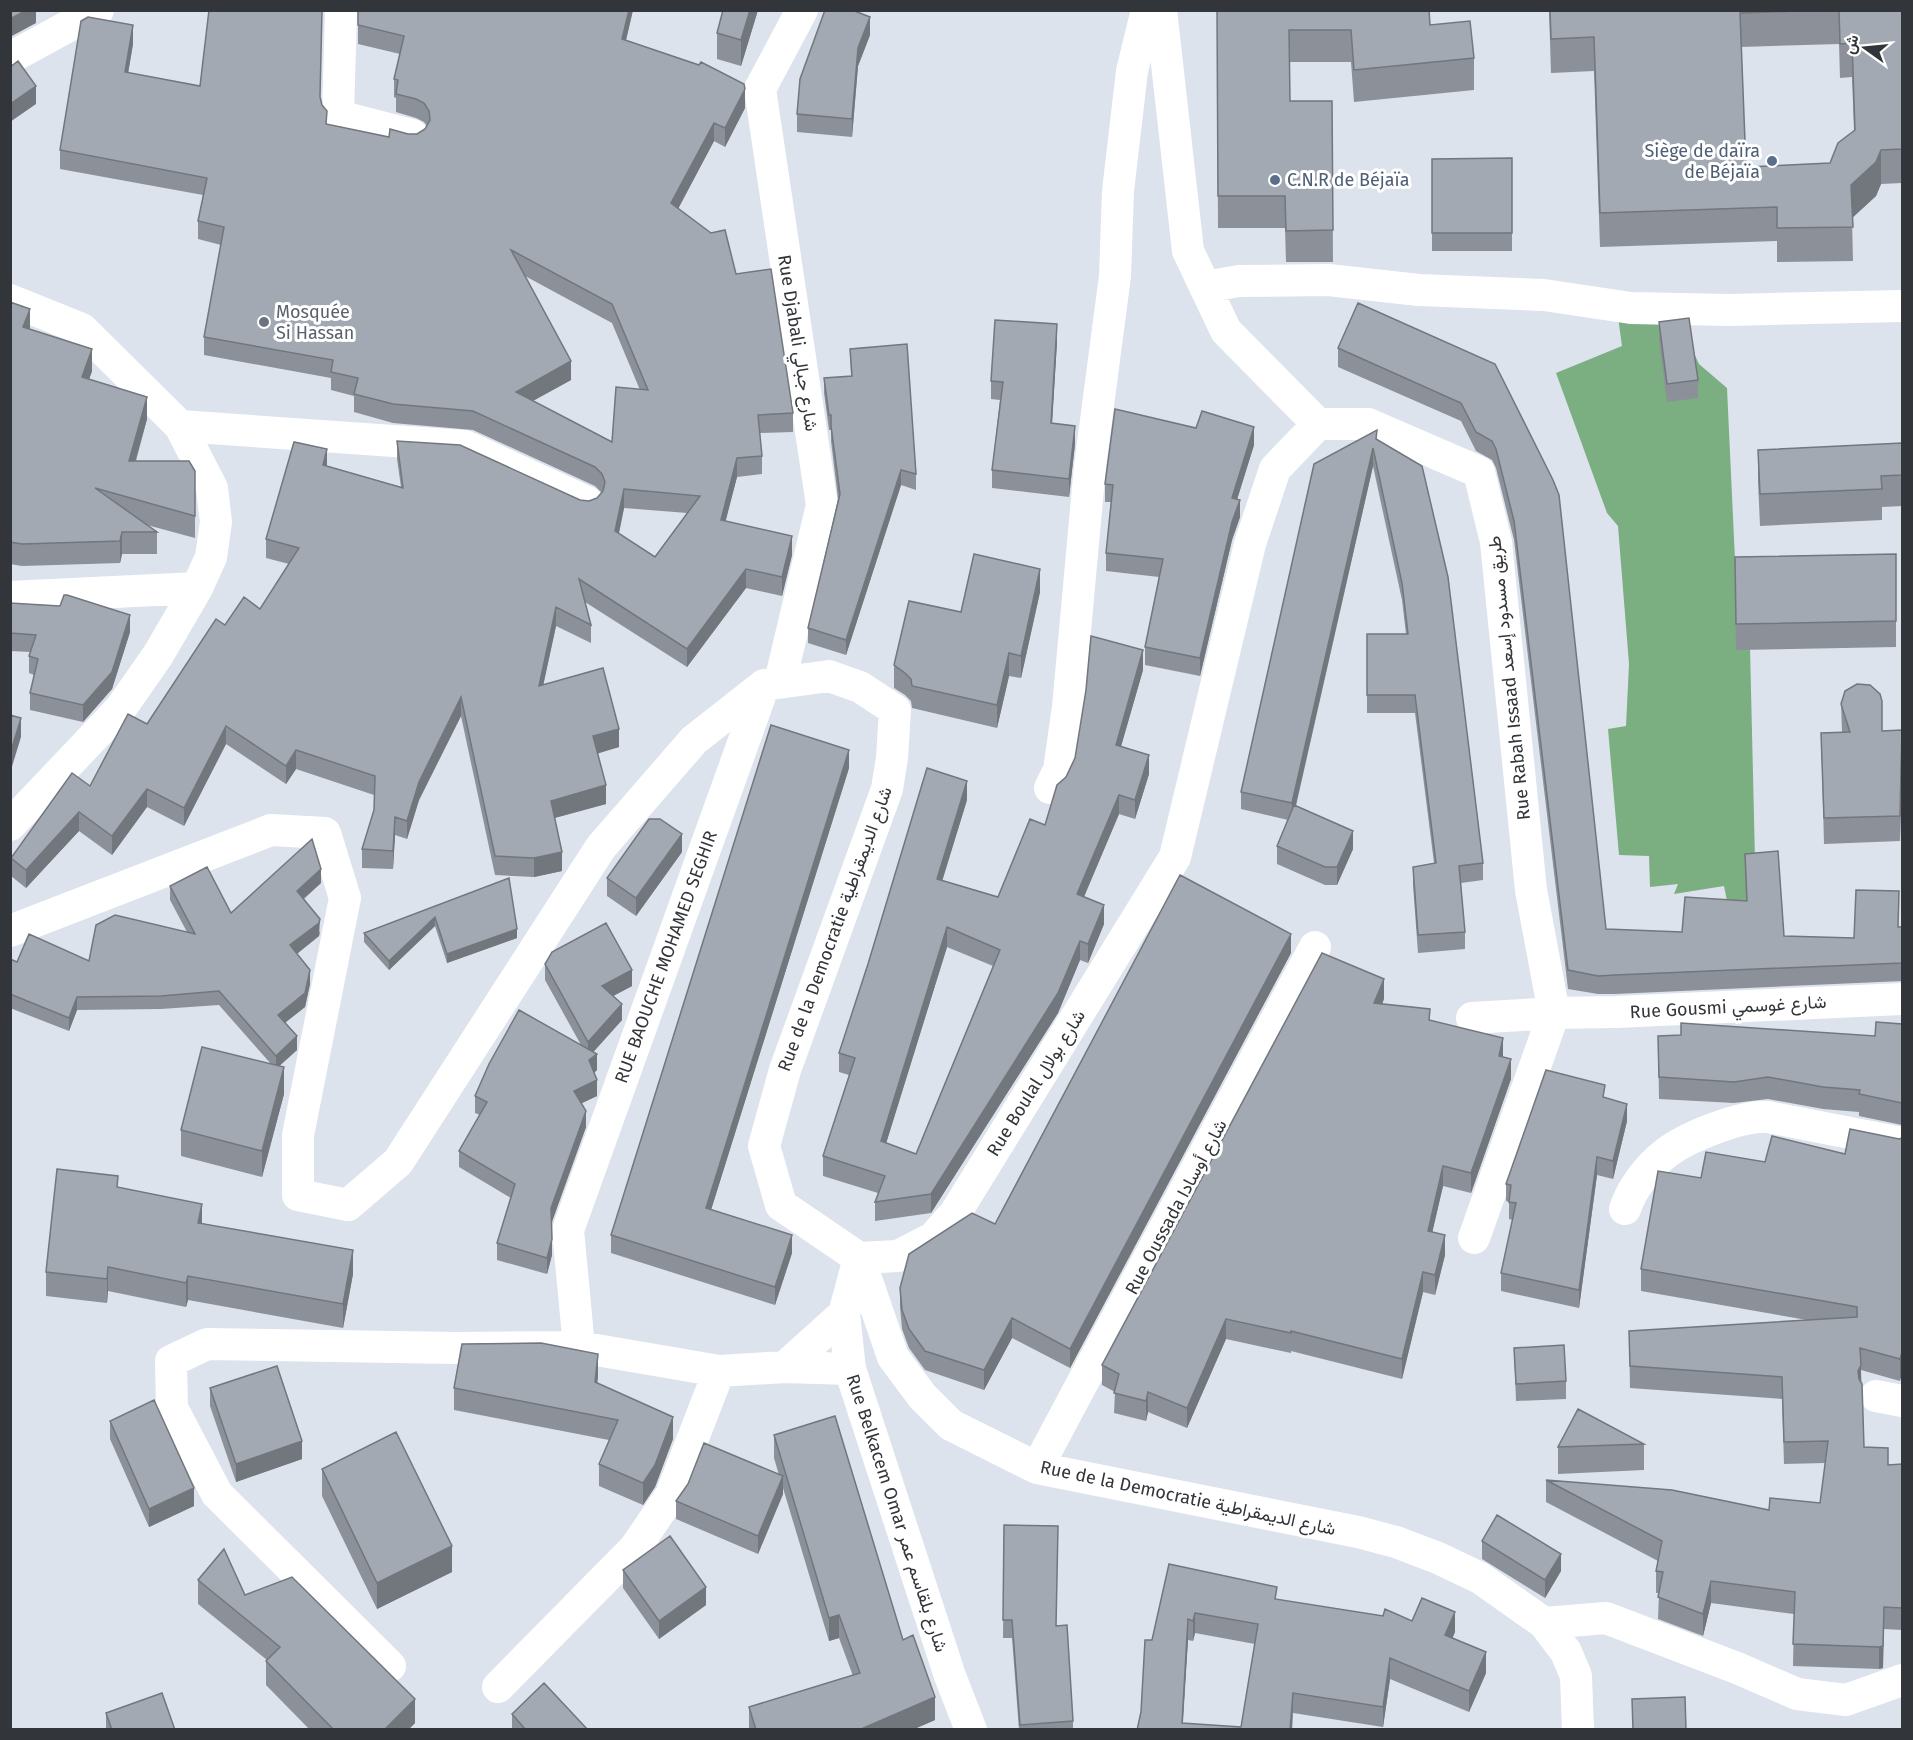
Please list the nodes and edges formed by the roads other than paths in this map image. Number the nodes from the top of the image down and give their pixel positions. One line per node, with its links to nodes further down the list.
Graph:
1 (98, 10): 6 (street)
2 (341, 10): 7 (street)
3 (802, 10): 16 (street, Rue Djabali شارع جبالي)
4 (1147, 10): 17 (street)
5 (1161, 10): 8 (street)
6 (10, 58)
7 (412, 135)
8 (1205, 287): 10 (street); 11 (street)
9 (10, 300): 12 (street)
10 (1902, 306)
11 (1318, 424): 22 (street, Rue Rabah Issaad طريق مسدود إسعد); 27 (street, Rue Boulal شارع بولال)
12 (180, 426): 13 (street); 14 (street)
13 (587, 502)
14 (197, 588): 15 (street); 18 (street)
15 (10, 597)
16 (772, 684): 19 (street); 27 (street, Rue de la Democratie شارع الديمقراطية); 29 (street, RUE BAOUCHE MOHAMED SEGHIR)
17 (1050, 788)
18 (10, 825)
19 (10, 931)
20 (1315, 946): 33 (street, Rue Oussada شارع أوسادا)
21 (1902, 999): 22 (street, Rue Gousmi شارع غوسمي)
22 (1554, 1013): 23 (street, Rue Gousmi شارع غوسمي); 26 (street)
23 (1472, 1018)
24 (1902, 1143): 25 (street)
25 (1625, 1209)
26 (1474, 1238)
27 (859, 1258): 28 (street, Rue Belkacem Omar شارع بلقاسم عمر); 33 (street, Rue de la Democratie شارع الديمقراطية)
28 (844, 1314): 30 (street); 31 (street, Rue Belkacem Omar شارع بلقاسم عمر)
29 (579, 1347): 32 (street); 35 (street)
30 (785, 1367): 31 (street); 32 (street)
31 (850, 1369): 38 (street, Rue Belkacem Omar شارع بلقاسم عمر)
32 (719, 1371): 37 (street)
33 (1037, 1468): 34 (street, Rue de la Democratie شارع الديمقراطية)
34 (1544, 1623): 36 (street); 39 (street, Rue de la Democratie شارع الديمقراطية)
35 (390, 1666)
36 (1902, 1680)
37 (498, 1687)
38 (971, 1730)
39 (1578, 1730)

